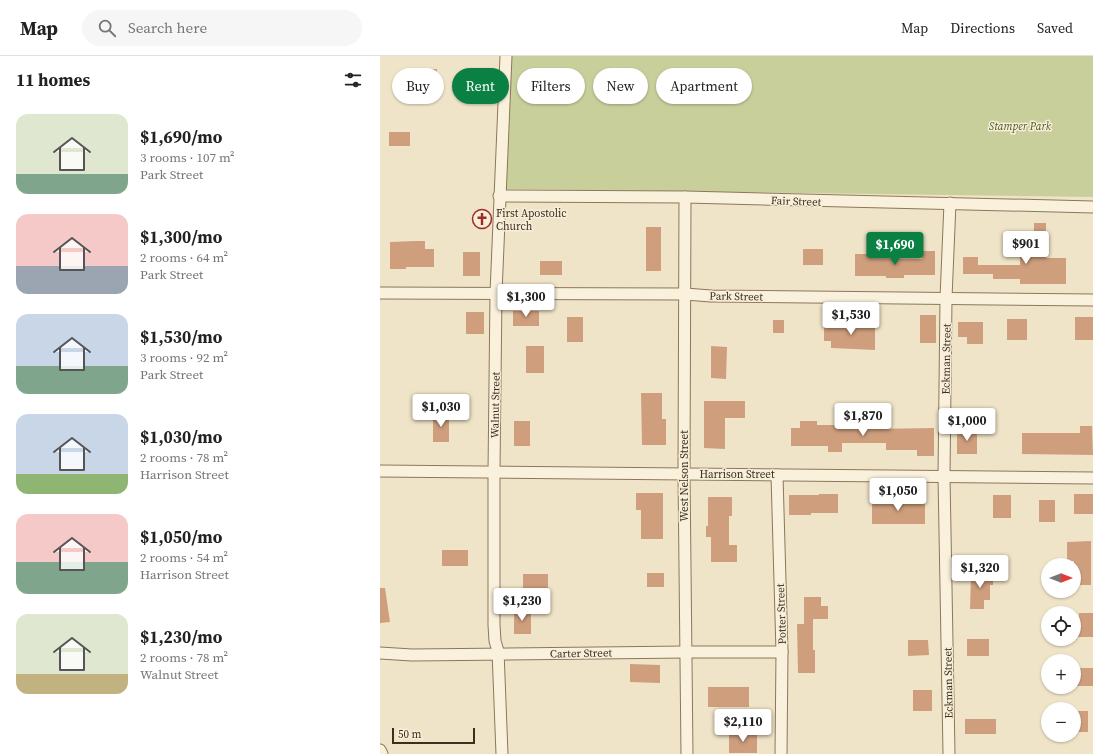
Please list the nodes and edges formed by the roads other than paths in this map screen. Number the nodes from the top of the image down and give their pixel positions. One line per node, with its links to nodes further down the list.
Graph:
1 (506, 56): 2 (street, Walnut Street)
2 (499, 196): 3 (street, Fair Street); 7 (street, Walnut Street)
3 (685, 197): 4 (street, Fair Street); 8 (street, West Nelson Street)
4 (950, 203): 5 (street, Fair Street); 9 (street, Eckman Street)
5 (1093, 207)
6 (380, 293): 7 (street, Park Street)
7 (496, 293): 8 (street, Park Street); 12 (street, Walnut Street)
8 (685, 294): 9 (street, Park Street); 13 (street, West Nelson Street)
9 (946, 298): 10 (street, Park Street); 15 (street, Eckman Street)
10 (1093, 300)
11 (380, 471): 12 (street, Harrison Street)
12 (494, 472): 13 (street, Harrison Street); 20 (street, Walnut Street)
13 (684, 474): 14 (street, Harrison Street); 17 (street, West Nelson Street)
14 (777, 474): 15 (street, Harrison Street); 18 (street, Potter Street)
15 (944, 476): 16 (street, Harrison Street); 26 (street, Eckman Street)
16 (1093, 478)
17 (686, 652): 18 (street, Carter Street); 20 (street, Carter Street); 24 (street, West Nelson Street)
18 (782, 652): 25 (street, Potter Street)
19 (380, 653): 20 (street, Carter Street)
20 (498, 654): 23 (street, Walnut Street)
21 (380, 750): 22 (street)
22 (382, 754)
23 (502, 754)
24 (687, 754)
25 (781, 754)
26 (949, 754)

